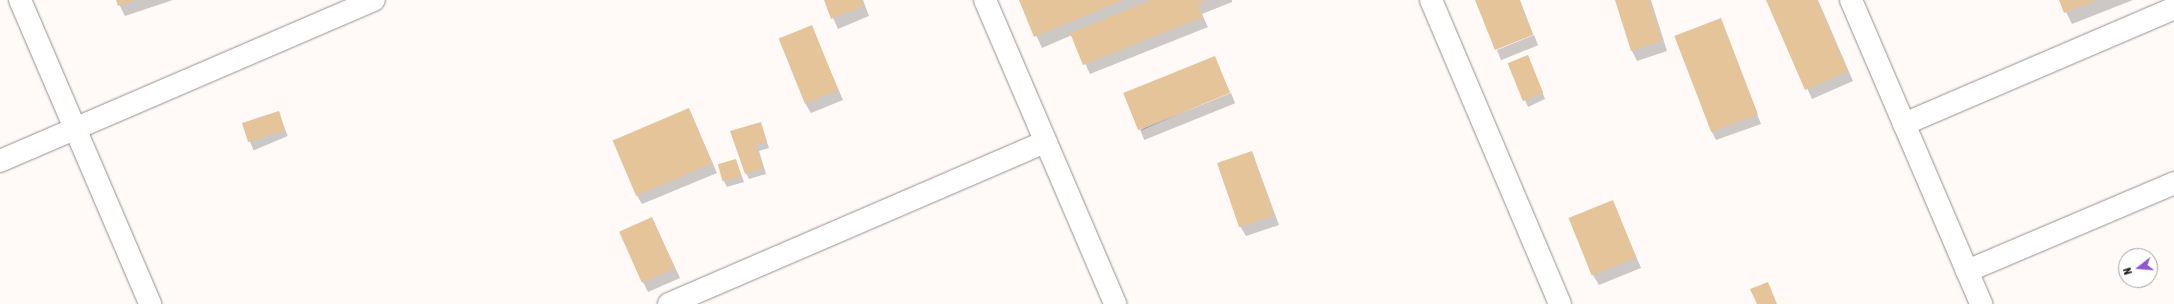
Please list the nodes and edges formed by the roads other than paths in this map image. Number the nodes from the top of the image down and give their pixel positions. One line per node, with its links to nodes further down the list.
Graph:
1 (20, 0): 8 (street)
2 (374, 0): 8 (street)
3 (985, 0): 9 (street)
4 (1431, 0): 16 (street)
5 (1851, 0): 7 (street)
6 (2174, 8): 7 (street)
7 (1904, 124): 12 (street)
8 (75, 129): 10 (street); 13 (street)
9 (1046, 142): 14 (street); 15 (street)
10 (0, 161)
11 (2174, 183): 12 (street)
12 (1967, 271): 17 (street)
13 (150, 304)
14 (669, 304)
15 (1115, 304)
16 (1560, 304)
17 (1981, 304)

